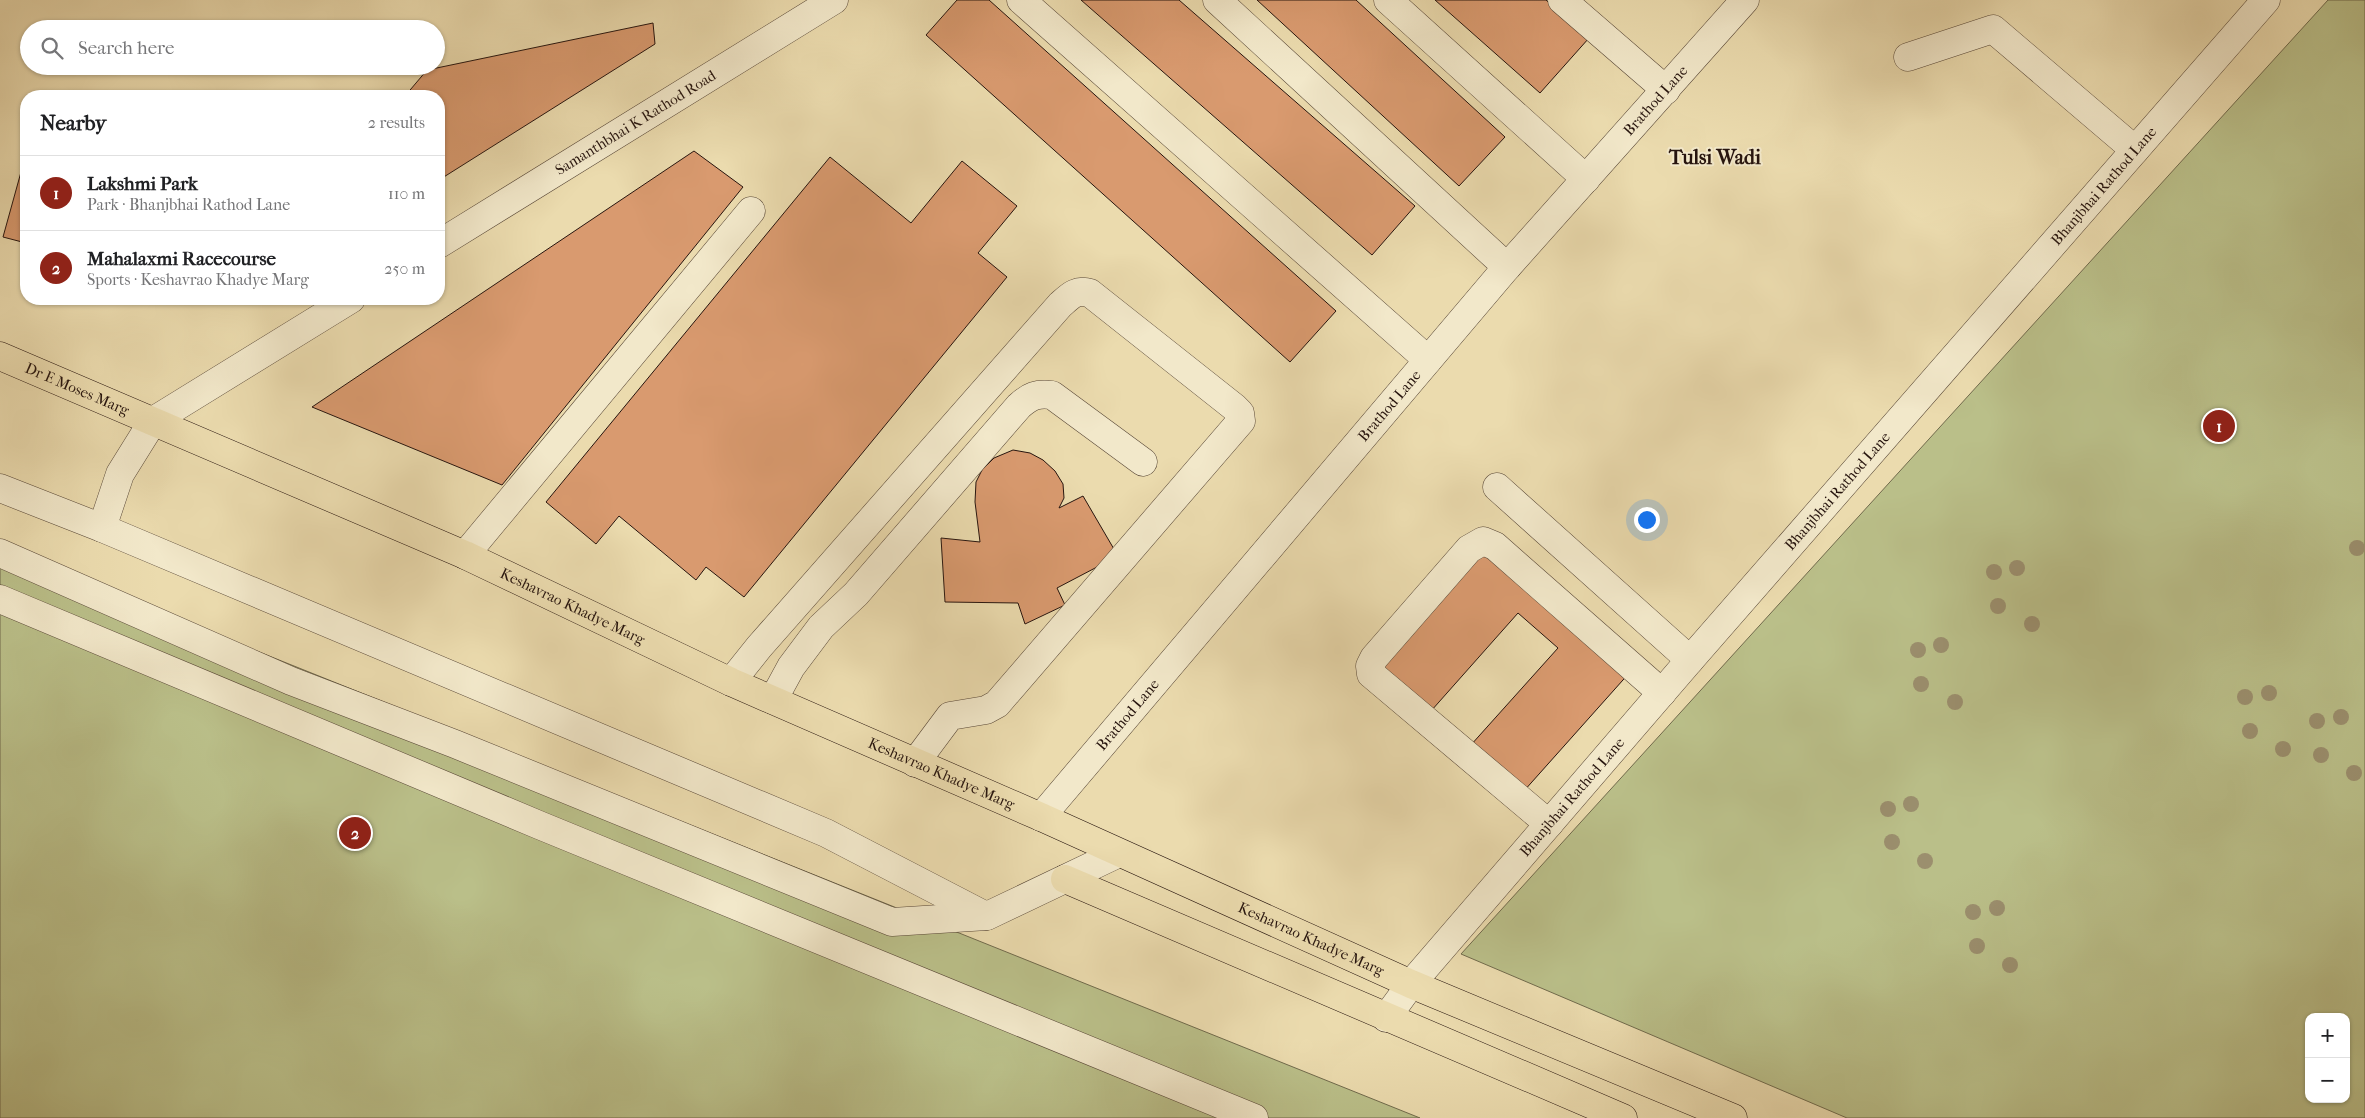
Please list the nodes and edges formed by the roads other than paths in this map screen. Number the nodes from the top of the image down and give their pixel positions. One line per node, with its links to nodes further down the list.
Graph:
1 (834, 0): 13 (street, Samanthbhai K Rathod Road)
2 (1021, 0): 17 (street)
3 (1217, 0): 14 (street)
4 (1388, 0): 11 (street)
5 (1562, 0): 9 (street)
6 (1745, 0): 9 (street, Brathod Lane)
7 (2266, 0): 10 (street, Bhanjbhai Rathod Lane)
8 (1908, 57): 10 (street)
9 (1666, 90): 11 (street, Brathod Lane)
10 (2135, 150): 28 (street, Bhanjbhai Rathod Lane)
11 (1586, 179): 14 (street, Brathod Lane)
12 (751, 212): 24 (street)
13 (445, 240)
14 (1507, 267): 17 (street, Brathod Lane)
15 (341, 305): 18 (street)
16 (0, 356): 18 (main road, Dr E Moses Marg)
17 (1428, 360): 33 (street, Brathod Lane)
18 (153, 421): 22 (street); 24 (main road, Keshavrao Khadye Marg)
19 (1143, 462): 27 (street)
20 (1497, 487): 28 (street)
21 (0, 488): 22 (street)
22 (102, 528): 37 (street)
23 (0, 553): 37 (street)
24 (464, 554): 29 (main road, Keshavrao Khadye Marg)
25 (0, 599): 40 (street)
26 (773, 632): 27 (street); 29 (street); 32 (street)
27 (803, 650): 31 (street)
28 (1690, 660): 30 (street, Bhanjbhai Rathod Lane)
29 (731, 682): 31 (main road, Keshavrao Khadye Marg)
30 (1662, 693): 34 (street, Bhanjbhai Rathod Lane); 34 (street)
31 (773, 700): 32 (main road, Keshavrao Khadye Marg)
32 (915, 763): 33 (main road, Keshavrao Khadye Marg)
33 (1041, 817): 35 (main road, Keshavrao Khadye Marg)
34 (1549, 824): 38 (street, Bhanjbhai Rathod Lane)
35 (1117, 854): 36 (street); 38 (main road, Keshavrao Khadye Marg)
36 (1065, 878): 37 (street); 39 (main road)
37 (987, 916)
38 (1411, 984): 39 (street, Bhanjbhai Rathod Lane); 42 (main road, Keshavrao Khadye Marg)
39 (1386, 1018): 41 (main road)
40 (1254, 1118)
41 (1623, 1118)
42 (1733, 1118)

